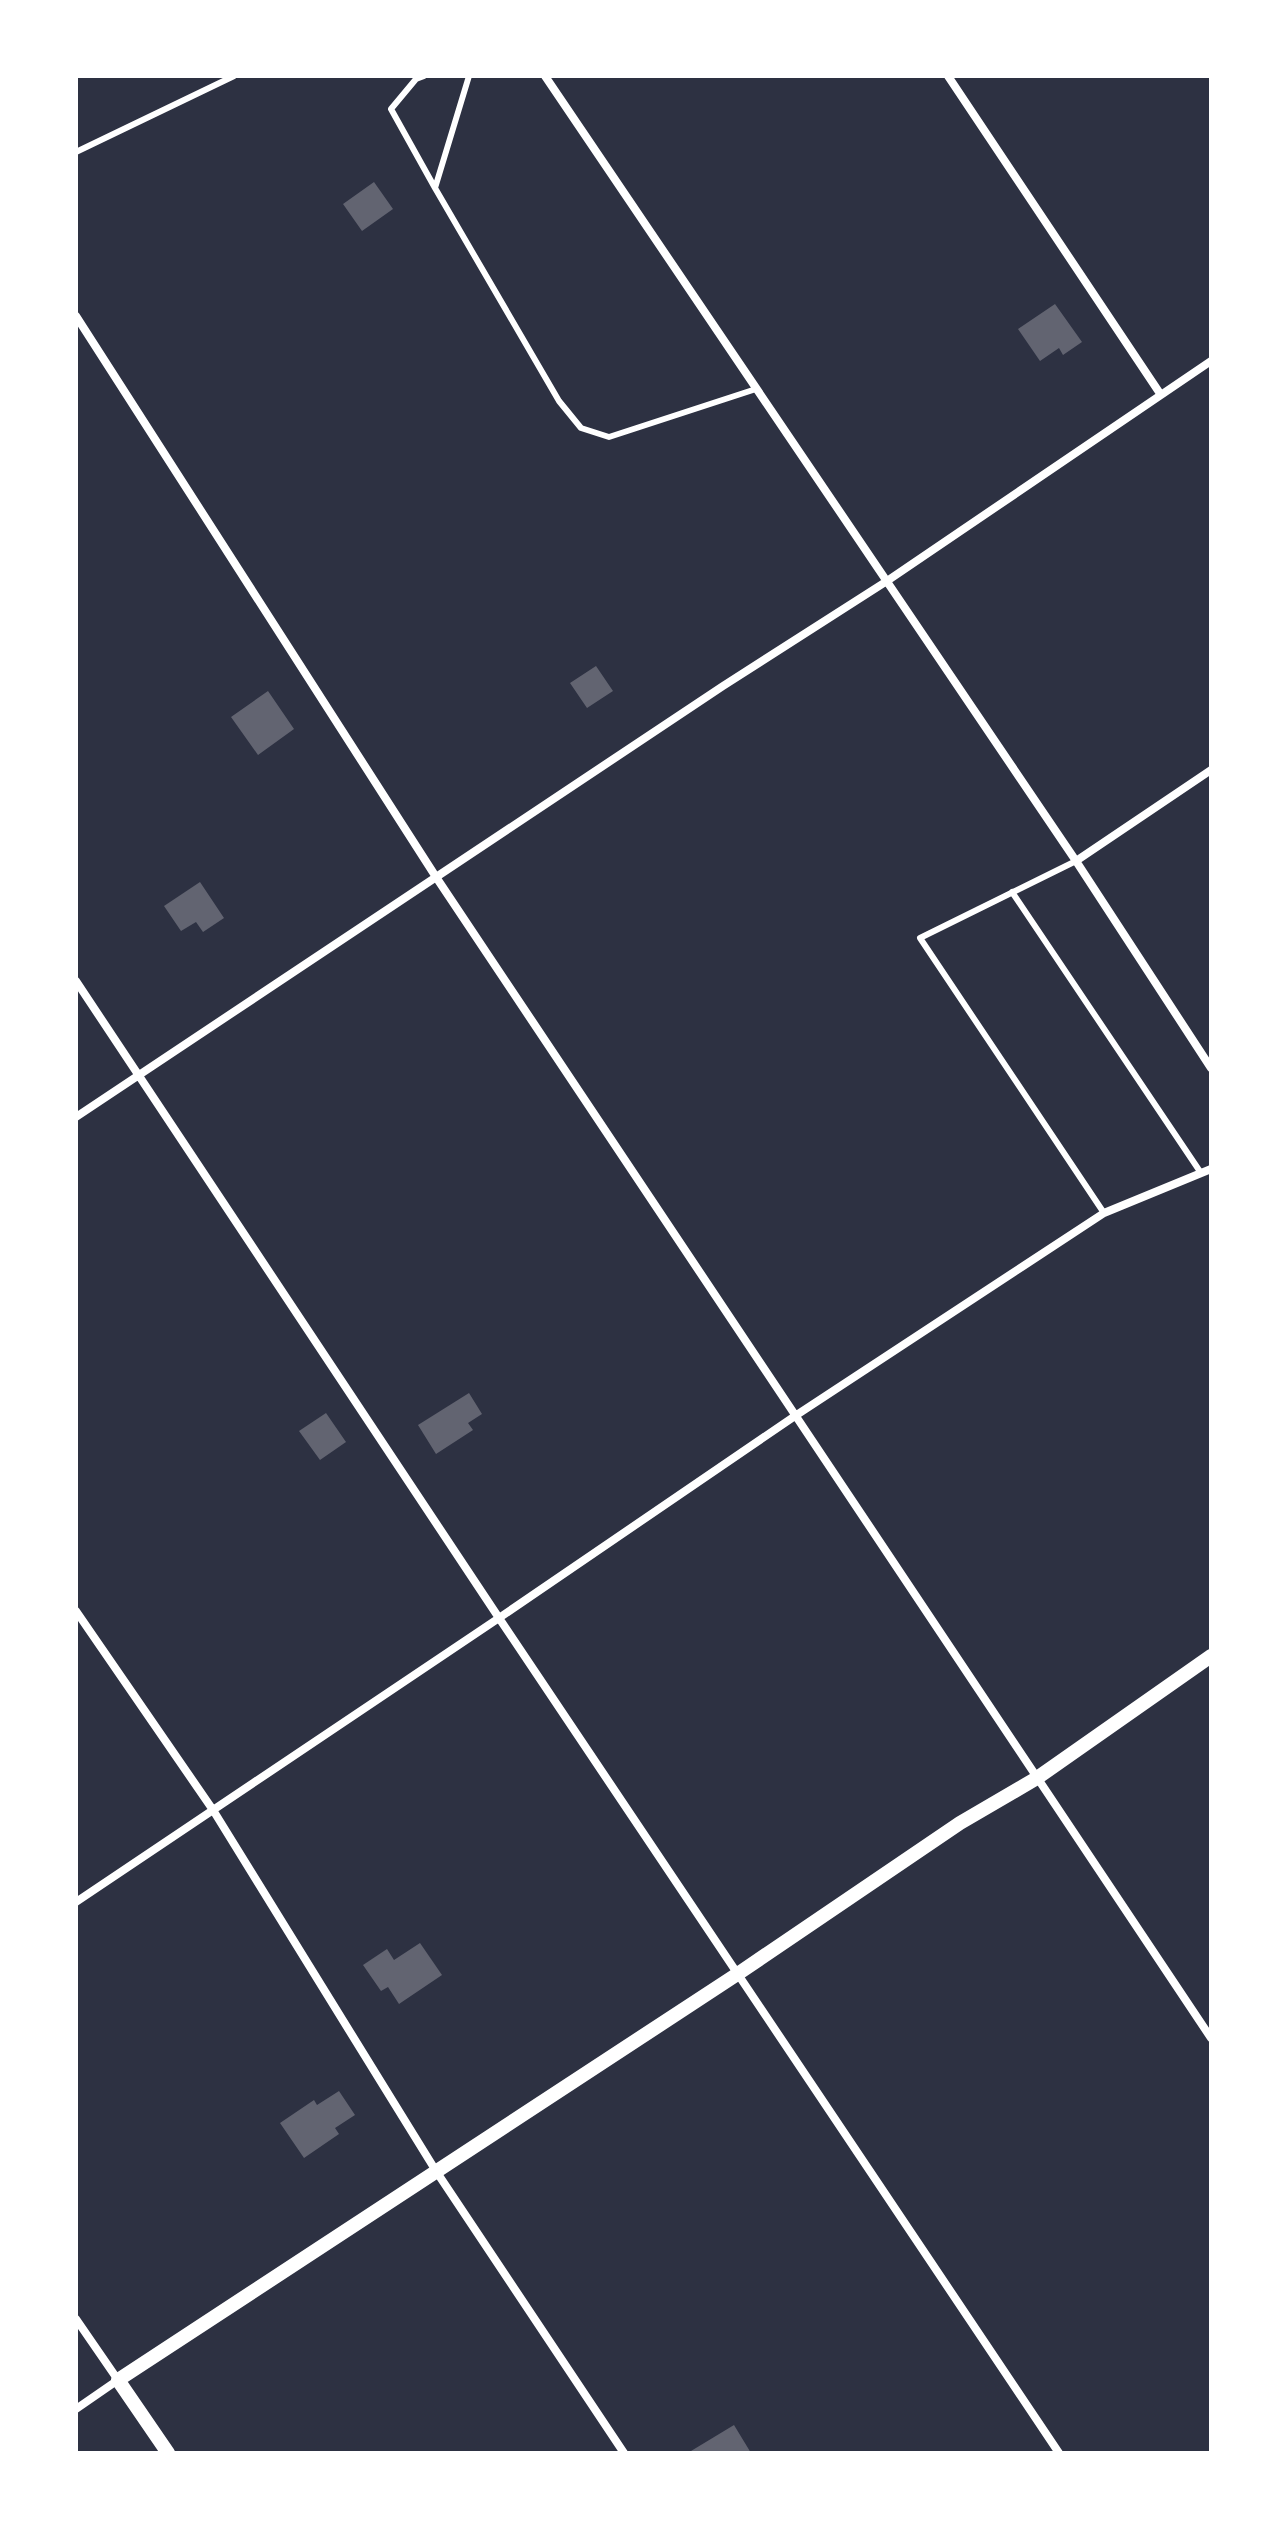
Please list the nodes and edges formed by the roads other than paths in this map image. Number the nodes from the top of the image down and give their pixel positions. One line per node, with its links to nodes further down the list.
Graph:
1 (234, 76): 6 (lane)
2 (424, 76): 7 (lane)
3 (469, 76): 7 (lane)
4 (545, 76): 10 (street)
5 (948, 76): 11 (street)
6 (76, 152)
7 (435, 188): 10 (lane)
8 (76, 316): 15 (street)
9 (1211, 361): 11 (street)
10 (756, 389): 12 (street)
11 (1161, 395): 12 (street)
12 (887, 581): 14 (street); 15 (street)
13 (1211, 770): 14 (street)
14 (1076, 861): 16 (lane); 18 (street)
15 (436, 877): 19 (street); 24 (street)
16 (1012, 892): 22 (lane); 23 (lane)
17 (76, 981): 19 (street)
18 (1211, 1068)
19 (139, 1075): 20 (street); 26 (street)
20 (76, 1117)
21 (1211, 1169): 22 (street)
22 (1201, 1173): 23 (street)
23 (1104, 1213): 24 (street)
24 (795, 1416): 26 (street); 28 (street)
25 (76, 1611): 29 (street)
26 (499, 1618): 29 (street); 31 (street)
27 (1211, 1656): 28 (street)
28 (1037, 1778): 31 (street); 32 (street)
29 (213, 1810): 30 (street); 33 (street)
30 (76, 1902)
31 (739, 1973): 33 (street); 39 (street)
32 (1211, 2038)
33 (436, 2171): 35 (street); 38 (street)
34 (76, 2319): 35 (street)
35 (118, 2380): 36 (street); 37 (street)
36 (76, 2409)
37 (168, 2453)
38 (624, 2453)
39 (1059, 2453)

